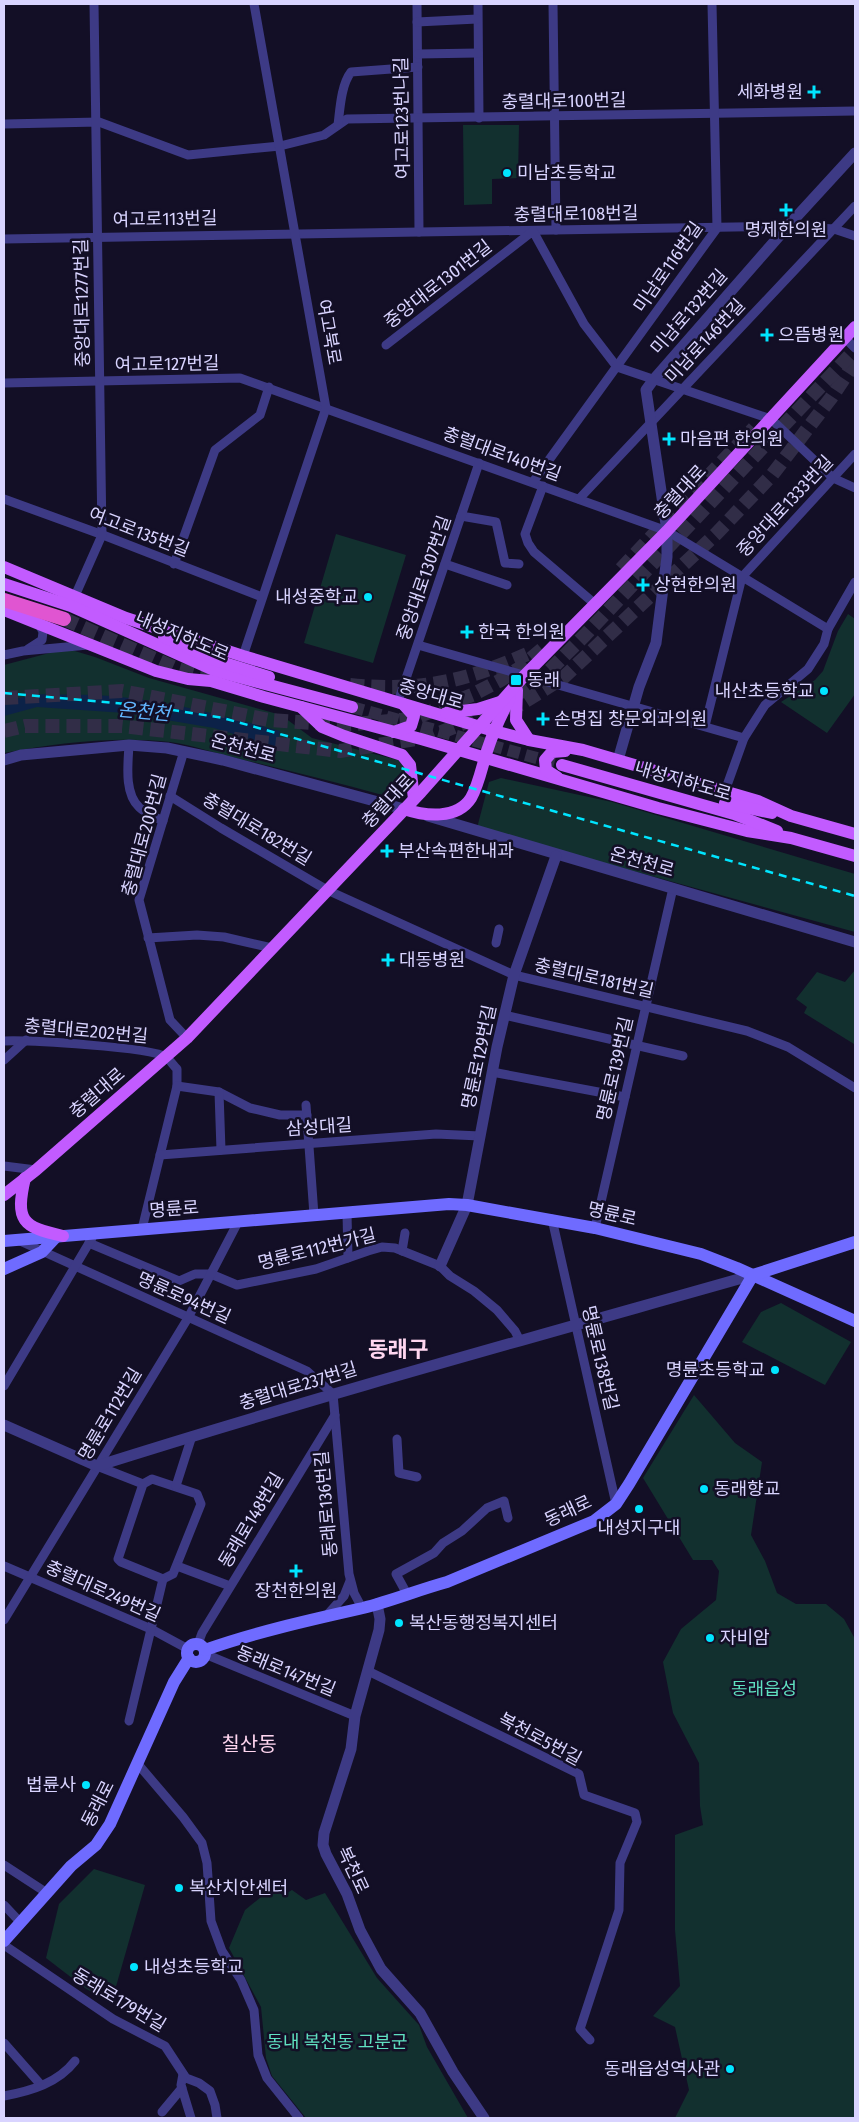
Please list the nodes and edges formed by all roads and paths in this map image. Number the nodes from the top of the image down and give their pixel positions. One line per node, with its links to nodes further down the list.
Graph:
1 (94, 4): 17 (street, 중앙대로1277번길)
2 (254, 4): 20 (street, 여고북로)
3 (417, 4): 8 (street, 여고로123번나길)
4 (478, 4): 7 (street)
5 (553, 4): 14 (street)
6 (712, 4): 13 (street, 미남로116번길)
7 (477, 20): 8 (street); 9 (street)
8 (417, 22): 10 (street, 여고로123번나길)
9 (478, 53): 10 (street); 15 (street)
10 (418, 54): 11 (street, 여고로123번나길)
11 (418, 68): 16 (street, 여고로123번나길); 19 (street)
12 (855, 111): 13 (street, 충렬대로100번길)
13 (715, 114): 14 (street, 충렬대로100번길); 24 (street, 미남로116번길)
14 (555, 117): 15 (street, 충렬대로100번길); 26 (street)
15 (479, 118): 16 (street, 충렬대로100번길)
16 (419, 119): 19 (street, 충렬대로100번길); 28 (street, 여고로123번나길)
17 (96, 122): 18 (street); 20 (street, 충렬대로100번길); 30 (street, 중앙대로1277번길)
18 (4, 124)
19 (338, 125): 20 (street, 충렬대로100번길)
20 (280, 146): 29 (street, 여고북로)
21 (855, 153): 23 (street, 미남로132번길)
22 (855, 206): 25 (street, 미남로146번길)
23 (788, 226): 24 (street, 충렬대로108번길); 25 (street, 충렬대로108번길); 38 (street, 미남로132번길)
24 (717, 228): 26 (street, 충렬대로108번길); 37 (street, 미남로116번길)
25 (834, 229): 31 (street, 충렬대로108번길); 42 (street, 미남로146번길)
26 (556, 230): 27 (street, 충렬대로108번길)
27 (533, 231): 28 (street, 충렬대로108번길); 35 (street, 중앙대로1301번길); 37 (street)
28 (419, 232): 29 (street, 충렬대로108번길)
29 (296, 234): 30 (street, 여고로113번길); 43 (street, 여고북로)
30 (97, 236): 32 (street, 여고로113번길); 39 (street, 중앙대로1277번길)
31 (855, 236)
32 (4, 239)
33 (855, 327): 34 (main road, 충렬대로)
34 (845, 338): 36 (street); 44 (main road, 충렬대로)
35 (386, 345)
36 (855, 348)
37 (617, 366): 38 (street); 49 (street, 미남로116번길)
38 (654, 379): 42 (street); 45 (street, 미남로132번길)
39 (100, 381): 40 (street, 여고로127번길); 41 (street, 여고로127번길); 56 (street, 중앙대로1277번길)
40 (4, 383)
41 (269, 387): 43 (street, 여고로127번길); 57 (street)
42 (683, 389): 44 (street); 45 (street, 미남로146번길)
43 (326, 408): 47 (street, 충렬대로140번길); 66 (street, 여고북로)
44 (771, 419): 48 (street); 55 (main road, 충렬대로)
45 (651, 423): 52 (street, 미남로146번길); 55 (street, 미남로132번길)
46 (855, 454): 48 (street, 중앙대로1333번길)
47 (479, 463): 49 (street, 충렬대로140번길); 54 (street, 중앙대로1307번길)
48 (833, 478): 51 (street); 61 (street, 중앙대로1333번길)
49 (533, 482): 50 (street, 충렬대로140번길)
50 (543, 486): 52 (street, 충렬대로140번길); 68 (street)
51 (855, 488)
52 (579, 499): 55 (street, 충렬대로140번길)
53 (4, 500): 56 (street, 여고로135번길)
54 (462, 516): 58 (street, 중앙대로1307번길); 59 (street)
55 (668, 531): 61 (street, 충렬대로140번길); 68 (main road, 충렬대로); 83 (street, 미남로132번길)
56 (102, 535): 57 (street, 여고로135번길); 65 (street, 중앙대로1277번길)
57 (174, 564): 66 (street, 여고로135번길)
58 (445, 564): 64 (street); 75 (street, 중앙대로1307번길)
59 (518, 564)
60 (4, 567): 65 (main road, 중앙대로)
61 (742, 577): 73 (street, 충렬대로140번길); 86 (street, 중앙대로1333번길)
62 (855, 582): 73 (street)
63 (4, 584): 70 (main road, 내성지하도로)
64 (508, 585)
65 (74, 596): 70 (main road, 중앙대로)
66 (262, 597): 78 (street, 여고북로)
67 (4, 600): 71 (highway)
68 (595, 604): 79 (main road, 충렬대로)
69 (4, 610): 72 (main road)
70 (126, 618): 78 (main road, 중앙대로)
71 (64, 619)
72 (39, 624): 74 (main road); 76 (street)
73 (828, 629): 89 (street)
74 (94, 645): 76 (street); 82 (main road)
75 (418, 645): 79 (street); 81 (street, 중앙대로1307번길)
76 (23, 651): 77 (street)
77 (4, 655)
78 (243, 656): 81 (main road, 중앙대로)
79 (522, 679): 80 (main road, 충렬대로); 83 (street); 87 (main road); 90 (main road)
80 (502, 701): 84 (main road); 85 (main road, 충렬대로)
81 (401, 703): 84 (main road, 중앙대로); 88 (main road)
82 (299, 706): 88 (main road); 102 (main road)
83 (633, 706): 86 (street); 97 (street, 미남로132번길)
84 (435, 713): 85 (main road, 중앙대로)
85 (479, 726): 87 (main road, 중앙대로); 92 (main road, 충렬대로)
86 (705, 726): 89 (street)
87 (494, 731): 90 (main road, 중앙대로); 95 (main road)
88 (394, 732): 92 (main road)
89 (744, 738): 100 (street)
90 (529, 740): 93 (main road, 중앙대로)
91 (129, 745): 94 (street, 온천천로); 96 (street, 온천천로); 106 (street)
92 (459, 750): 95 (main road); 102 (main road, 충렬대로)
93 (583, 750): 97 (main road, 중앙대로); 99 (main road)
94 (184, 751): 101 (street, 충렬대로200번길); 102 (street, 온천천로)
95 (485, 758): 99 (main road); 104 (main road)
96 (4, 760)
97 (618, 760): 100 (main road, 중앙대로)
98 (563, 762): 103 (main road, 내성지하도로)
99 (561, 780): 108 (main road)
100 (725, 791): 105 (main road, 중앙대로)
101 (170, 796): 106 (street, 충렬대로200번길); 112 (street, 충렬대로182번길)
102 (410, 803): 104 (main road); 112 (main road, 충렬대로)
103 (735, 810): 105 (main road, 내성지하도로); 108 (main road, 내성지하도로)
104 (419, 814): 109 (street, 온천천로)
105 (791, 816): 107 (main road, 중앙대로)
106 (163, 821): 114 (street, 충렬대로200번길)
107 (855, 834)
108 (791, 838): 110 (main road)
109 (556, 856): 111 (street, 온천천로); 118 (street, 명륜로129번길)
110 (855, 856)
111 (673, 888): 115 (street, 온천천로); 119 (street, 명륜로139번길)
112 (327, 890): 117 (main road, 충렬대로); 118 (street, 충렬대로181번길)
113 (499, 929): 116 (street)
114 (148, 938): 117 (street); 121 (street, 충렬대로200번길)
115 (855, 942)
116 (496, 943)
117 (272, 948): 121 (main road, 충렬대로)
118 (514, 976): 119 (street, 충렬대로181번길); 120 (street, 명륜로129번길)
119 (646, 1007): 124 (street, 명륜로139번길); 130 (street, 충렬대로181번길)
120 (504, 1015): 124 (street); 128 (street, 명륜로129번길)
121 (187, 1038): 126 (main road, 충렬대로)
122 (26, 1040): 123 (street, 충렬대로202번길); 126 (street, 충렬대로202번길); 127 (street)
123 (4, 1041)
124 (637, 1045): 125 (street); 132 (street, 명륜로139번길)
125 (683, 1056)
126 (165, 1057): 129 (street); 138 (main road, 충렬대로)
127 (4, 1060)
128 (492, 1072): 132 (street); 133 (street, 명륜로129번길)
129 (177, 1086): 131 (street); 136 (street)
130 (855, 1088)
131 (219, 1092): 134 (street); 135 (street)
132 (625, 1097): 146 (street, 명륜로139번길)
133 (480, 1136): 134 (street, 삼성대길); 141 (street, 명륜로129번길)
134 (309, 1144): 135 (street, 삼성대길); 143 (street)
135 (221, 1150): 136 (street, 삼성대길)
136 (160, 1155): 147 (street)
137 (4, 1166): 138 (street)
138 (36, 1170): 139 (main road, 충렬대로)
139 (15, 1184): 140 (main road, 충렬대로); 149 (main road)
140 (4, 1195)
141 (467, 1205): 142 (main road, 명륜로); 144 (main road, 명륜로); 157 (street, 명륜로129번길)
142 (346, 1213): 143 (main road, 명륜로); 156 (street)
143 (314, 1216): 145 (main road, 명륜로)
144 (552, 1219): 146 (main road, 명륜로); 164 (street, 명륜로138번길)
145 (238, 1222): 147 (main road, 명륜로); 160 (street, 명륜로112번길)
146 (595, 1228): 161 (main road, 명륜로)
147 (142, 1229): 150 (main road, 명륜로)
148 (405, 1233): 154 (street)
149 (60, 1236): 150 (main road, 명륜로); 152 (main road, 명륜로); 155 (main road)
150 (92, 1238): 158 (street); 160 (street)
151 (4, 1240): 152 (main road, 명륜로)
152 (17, 1240): 155 (street, 명륜로94번길)
153 (855, 1242): 161 (main road)
154 (402, 1251): 156 (street, 명륜로112번가길); 157 (street, 명륜로112번가길)
155 (42, 1252): 158 (street, 명륜로94번길); 159 (main road)
156 (348, 1258): 160 (street, 명륜로112번가길)
157 (440, 1266): 165 (street, 명륜로112번가길)
158 (75, 1267): 162 (street, 명륜로94번길); 166 (street)
159 (4, 1269)
160 (211, 1274): 162 (street, 명륜로112번길)
161 (753, 1275): 163 (main road, 명륜로); 164 (street, 충렬대로237번길); 176 (main road, 동래로)
162 (188, 1318): 167 (street, 명륜로94번길); 172 (street, 명륜로112번길)
163 (855, 1322)
164 (575, 1324): 165 (street, 충렬대로237번길); 176 (street, 명륜로138번길)
165 (519, 1339): 167 (street, 충렬대로237번길)
166 (4, 1386)
167 (333, 1394): 168 (street, 동래로136번길); 170 (street, 충렬대로237번길)
168 (335, 1415): 182 (street, 동래로136번길); 183 (street, 동래로148번길)
169 (4, 1425): 172 (street)
170 (192, 1436): 172 (street, 충렬대로237번길); 175 (street)
171 (397, 1438): 173 (street)
172 (97, 1466): 174 (street); 180 (street, 명륜로112번길)
173 (417, 1477)
174 (143, 1484): 175 (street); 181 (street)
175 (176, 1486): 179 (street)
176 (616, 1504): 184 (main road, 동래로)
177 (508, 1518): 184 (street)
178 (4, 1566): 180 (street, 충렬대로249번길)
179 (177, 1566): 181 (street); 183 (street)
180 (30, 1577): 188 (street, 명륜로112번길); 189 (street, 충렬대로249번길)
181 (163, 1579): 189 (street)
182 (350, 1580): 186 (street, 동래로136번길); 187 (street)
183 (230, 1586): 190 (street, 동래로148번길)
184 (407, 1594): 185 (main road, 동래로)
185 (377, 1604): 186 (main road, 동래로); 191 (street, 복천로)
186 (362, 1608): 187 (main road, 동래로)
187 (328, 1614): 190 (main road, 동래로)
188 (4, 1620)
189 (151, 1629): 190 (street, 충렬대로249번길); 193 (street)
190 (197, 1651): 192 (street, 동래로147번길); 194 (main road, 동래로)
191 (368, 1671): 192 (street, 복천로); 200 (street, 복천로5번길)
192 (355, 1716): 211 (street, 복천로)
193 (129, 1721)
194 (137, 1763): 196 (main road, 동래로); 210 (street)
195 (4, 1865): 196 (street)
196 (47, 1893): 198 (main road, 동래로)
197 (4, 1905): 198 (street)
198 (21, 1923): 199 (main road, 동래로)
199 (4, 1943): 203 (street, 동래로179번길)
200 (590, 2040)
201 (4, 2043): 204 (street)
202 (75, 2061): 204 (street)
203 (182, 2074): 205 (street); 209 (street, 동래로179번길)
204 (41, 2085): 206 (street)
205 (182, 2088): 207 (street); 208 (street)
206 (4, 2096)
207 (162, 2112)
208 (191, 2118)
209 (217, 2118)
210 (298, 2118)
211 (484, 2118)

